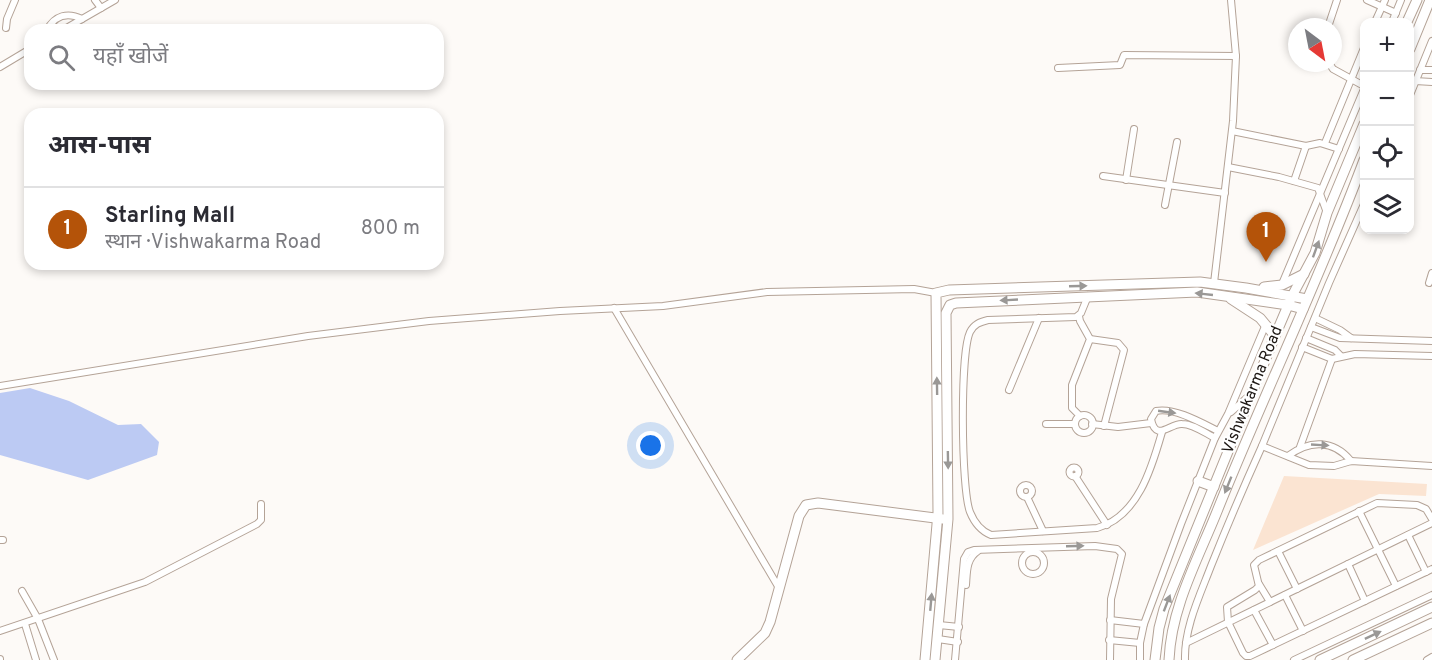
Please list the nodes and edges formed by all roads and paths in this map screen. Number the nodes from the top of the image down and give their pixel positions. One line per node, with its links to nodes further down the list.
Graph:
1 (15, 0): 20 (street)
2 (95, 0): 11 (street)
3 (115, 0): 11 (street)
4 (1231, 0): 24 (street)
5 (1336, 0): 13 (street)
6 (1367, 0): 10 (street)
7 (1401, 0): 12 (street)
8 (1417, 0): 16 (street)
9 (1430, 0): 21 (street)
10 (1384, 3): 12 (street); 14 (street)
11 (101, 8): 17 (street)
12 (1396, 13): 15 (street)
13 (1331, 18)
14 (1378, 18)
15 (1394, 18)
16 (1409, 18)
17 (82, 19): 18 (street); 19 (street)
18 (51, 24)
19 (73, 24)
20 (6, 28)
21 (1414, 40)
22 (1432, 41): 28 (street)
23 (24, 53): 26 (street)
24 (1236, 56): 27 (street); 38 (street)
25 (1360, 59): 31 (street)
26 (0, 67)
27 (1058, 68)
28 (1420, 69): 29 (street); 32 (street)
29 (1432, 70)
30 (1338, 72): 31 (street)
31 (1351, 79): 34 (street); 41 (street)
32 (1415, 81): 33 (street)
33 (1432, 82)
34 (1360, 85)
35 (1360, 90): 41 (street)
36 (1364, 126): 51 (street, Vishwakarma Road)
37 (1134, 129): 45 (street)
38 (1232, 131): 40 (street); 42 (street)
39 (1177, 142): 47 (street)
40 (1306, 146): 41 (street); 46 (street)
41 (1333, 147): 48 (street)
42 (1228, 167): 46 (street); 49 (street)
43 (1360, 173): 53 (street, Vishwakarma Road)
44 (1103, 176): 45 (street)
45 (1126, 180): 47 (street)
46 (1294, 181): 48 (street)
47 (1170, 185): 49 (street); 50 (street)
48 (1317, 188): 51 (street); 59 (street)
49 (1225, 193): 57 (street)
50 (1165, 205)
51 (1327, 213): 56 (street, Vishwakarma Road, one-way to 51)
52 (1360, 214): 54 (street)
53 (1341, 223): 54 (street); 65 (street, Vishwakarma Road)
54 (1354, 225): 69 (street)
55 (1432, 273): 58 (street)
56 (1305, 274): 59 (street); 64 (street, Vishwakarma Road)
57 (1214, 283): 60 (street); 61 (street, one-way to 57)
58 (1429, 283)
59 (1282, 285): 60 (street)
60 (1246, 288): 64 (street)
61 (936, 293): 66 (street); 108 (street, one-way to 61)
62 (1088, 296): 63 (street, one-way to 62); 67 (street); 92 (street, one-way to 92)
63 (1227, 297): 64 (street); 70 (street)
64 (1290, 301): 65 (street); 72 (street, Vishwakarma Road)
65 (1305, 304): 86 (street, Vishwakarma Road)
66 (614, 308): 81 (street); 124 (street)
67 (1079, 315): 68 (street); 75 (street)
68 (1039, 318): 82 (street); 94 (street)
69 (1315, 318): 71 (street); 74 (street)
70 (1266, 324): 72 (street); 84 (street)
71 (1311, 327): 73 (street); 74 (street)
72 (1275, 336): 83 (street, Vishwakarma Road)
73 (1306, 338): 77 (street); 78 (street)
74 (1352, 338): 76 (street)
75 (1090, 339): 85 (street); 93 (street)
76 (1432, 341)
77 (1302, 347): 80 (street); 91 (street)
78 (1341, 356): 79 (street); 80 (street)
79 (1432, 356)
80 (1332, 359): 98 (street)
81 (0, 386)
82 (1009, 390)
83 (1250, 394): 84 (street); 104 (street, Vishwakarma Road)
84 (1228, 414): 96 (street)
85 (1080, 416): 89 (street); 90 (street)
86 (1256, 417): 91 (street); 149 (street, Vishwakarma Road, one-way to 149)
87 (1151, 423): 93 (street); 95 (street); 96 (street, one-way to 96)
88 (1046, 424): 89 (street)
89 (1075, 424): 90 (street)
90 (1092, 424): 93 (street)
91 (1270, 424): 97 (street)
92 (948, 426): 94 (street); 109 (street, one-way to 109)
93 (1104, 426)
94 (963, 427): 112 (street)
95 (1162, 432): 96 (street); 111 (street)
96 (1216, 434): 103 (street)
97 (1262, 446): 99 (street); 147 (street)
98 (1300, 447): 99 (street); 100 (street, one-way to 100)
99 (1288, 456): 100 (street)
100 (1351, 461): 101 (street)
101 (1432, 466)
102 (1076, 476): 111 (street)
103 (1198, 481): 104 (street); 138 (street)
104 (1214, 487): 159 (street, Vishwakarma Road, one-way to 104)
105 (1027, 497): 112 (street)
106 (261, 504): 133 (street)
107 (1359, 511): 110 (street); 115 (street); 118 (street)
108 (932, 518): 109 (street); 124 (street); 154 (street, one-way to 108)
109 (948, 519): 139 (street)
110 (1432, 521): 113 (street)
111 (1107, 525): 112 (street)
112 (1043, 531)
113 (1408, 535): 115 (street); 120 (street)
114 (980, 549): 116 (street); 122 (street); 140 (street)
115 (1378, 550): 119 (street); 123 (street)
116 (1025, 551): 117 (street); 117 (street)
117 (1040, 551): 134 (street, one-way to 134)
118 (1278, 551): 121 (street); 125 (street)
119 (1348, 564): 125 (street); 129 (street)
120 (1429, 570): 123 (street)
121 (1259, 584): 130 (street); 135 (street)
122 (966, 585)
123 (1396, 586): 129 (street)
124 (779, 588): 153 (street)
125 (1298, 588): 127 (street)
126 (22, 591): 133 (street)
127 (1285, 595): 130 (street); 142 (street)
128 (1432, 595): 161 (street)
129 (1365, 601): 142 (street)
130 (1270, 602): 132 (street)
131 (1432, 607): 162 (street, one-way to 131)
132 (1254, 609): 135 (street); 148 (street)
133 (38, 619): 137 (street); 152 (street)
134 (1110, 620): 138 (street); 144 (street)
135 (1228, 622): 147 (street); 148 (street)
136 (1432, 623): 163 (street)
137 (25, 624): 141 (street); 151 (street)
138 (1144, 624): 146 (street)
139 (939, 625): 140 (street); 143 (street)
140 (959, 627): 145 (street)
141 (0, 631)
142 (1303, 631): 148 (street)
143 (938, 639): 145 (street); 155 (street)
144 (1109, 640): 146 (street); 157 (street)
145 (958, 642): 156 (street)
146 (1140, 643): 158 (street)
147 (1185, 644): 149 (street); 160 (street)
148 (1273, 645)
149 (1170, 656)
150 (1432, 657): 164 (street)
151 (36, 660)
152 (54, 660)
153 (736, 660)
154 (925, 660)
155 (935, 660)
156 (955, 660)
157 (1110, 660)
158 (1140, 660)
159 (1155, 660)
160 (1185, 660)
161 (1294, 660)
162 (1320, 660)
163 (1353, 660)
164 (1427, 660)

